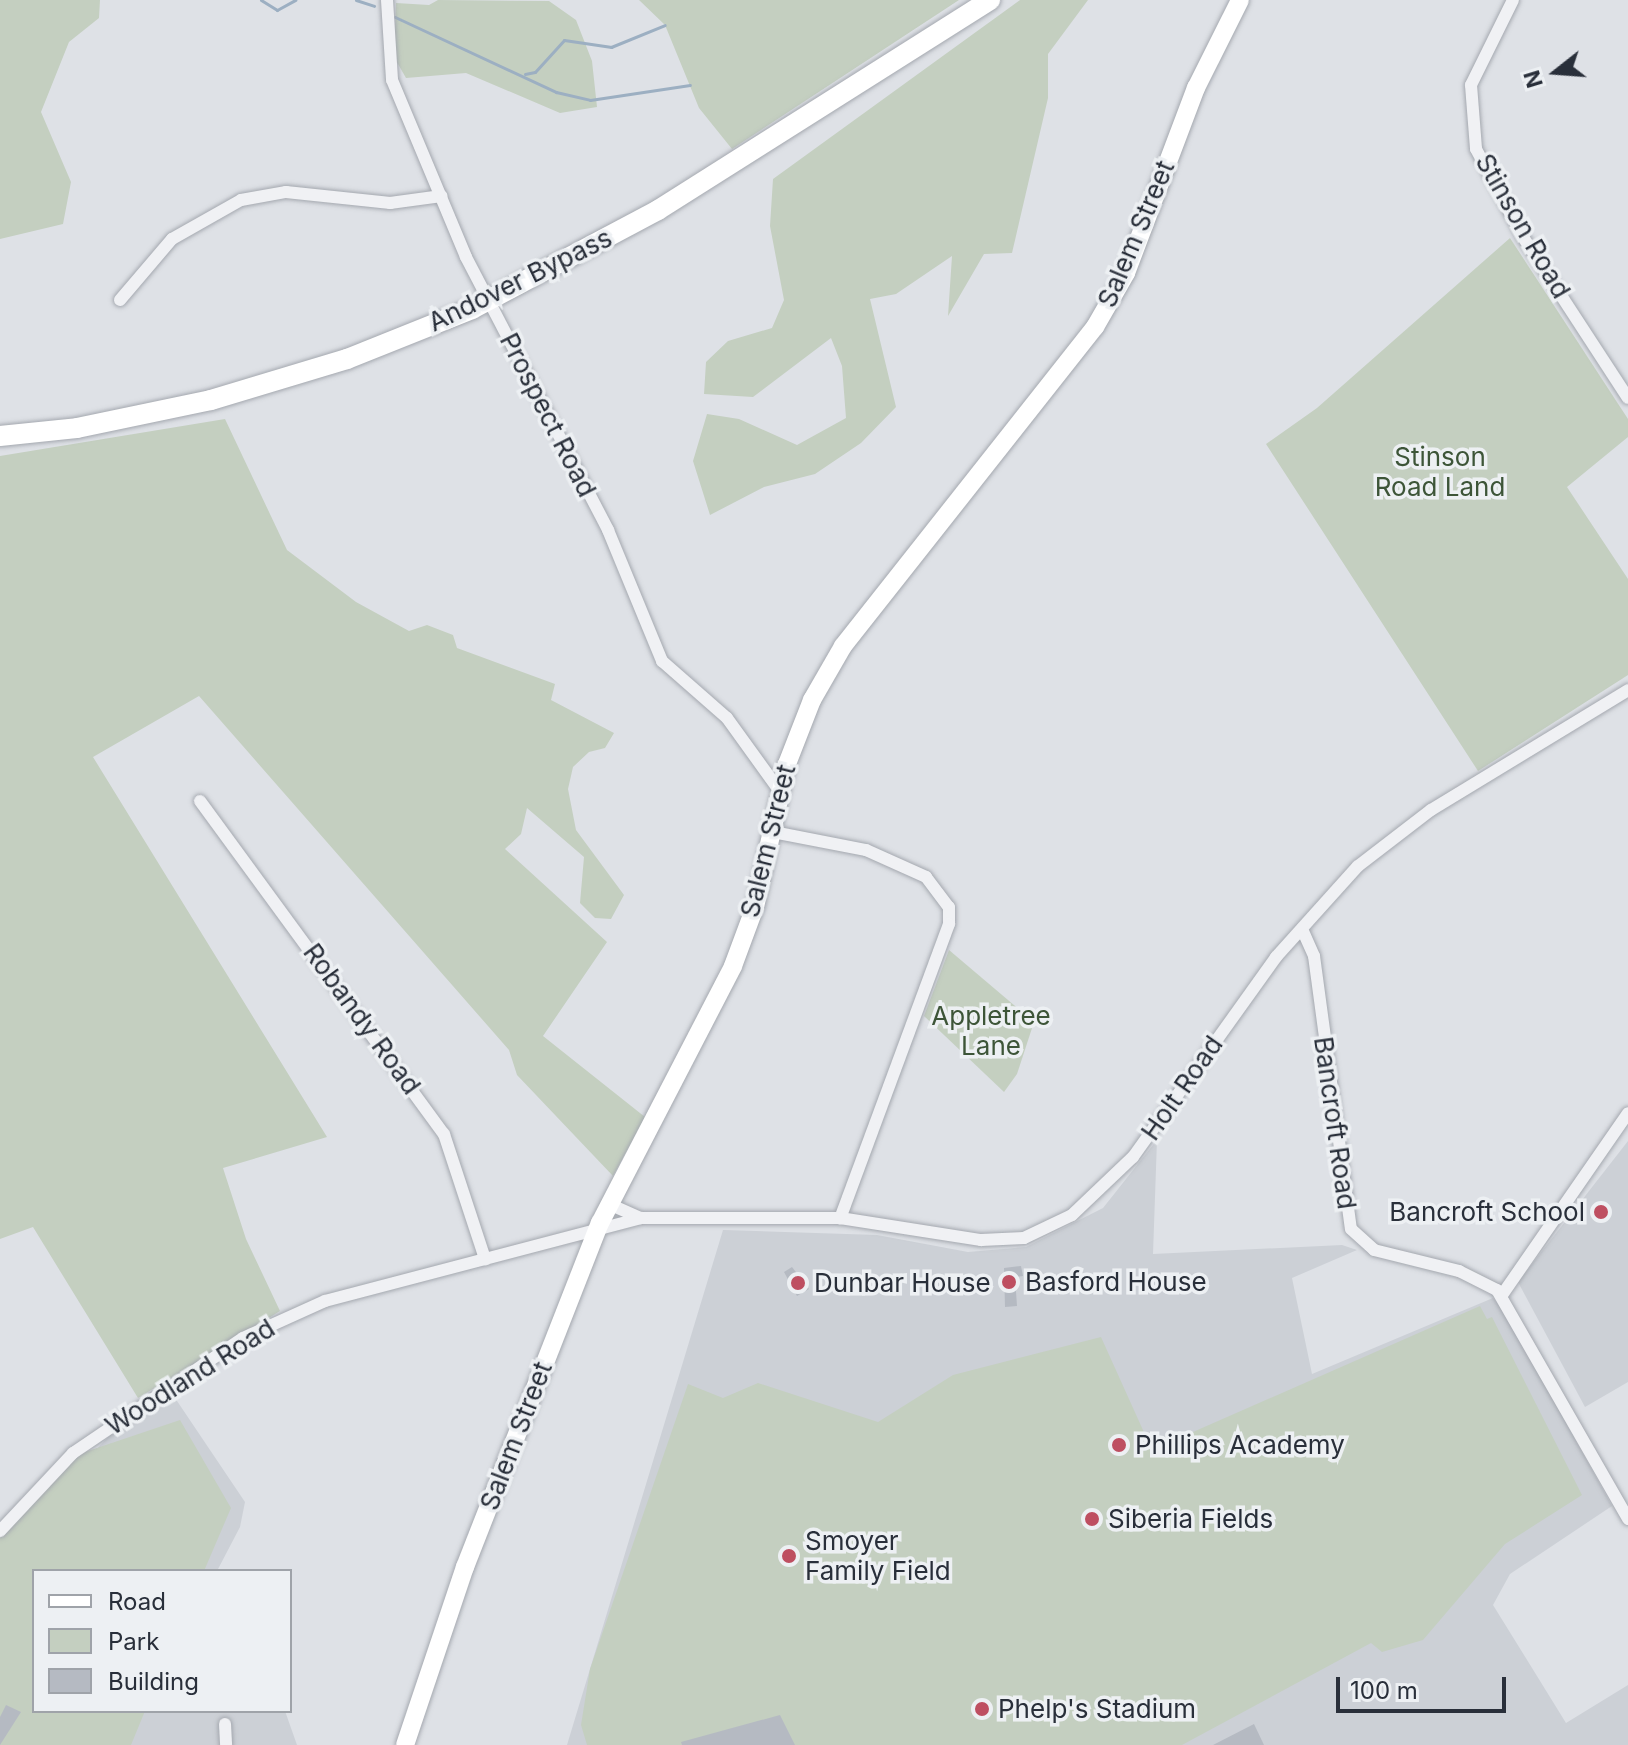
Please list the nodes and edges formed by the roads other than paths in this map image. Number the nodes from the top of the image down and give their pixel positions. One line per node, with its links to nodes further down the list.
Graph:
1 (387, 0): 5 (street, Prospect Road)
2 (990, 0): 7 (main road, Andover Bypass)
3 (1240, 0): 11 (street, Salem Street)
4 (1513, 0): 8 (street, Stinson Road)
5 (442, 196): 6 (street); 7 (street, Prospect Road)
6 (120, 300)
7 (489, 301): 9 (main road, Andover Bypass); 11 (street, Prospect Road)
8 (1628, 398)
9 (0, 436)
10 (1628, 690): 14 (street, Holt Road)
11 (781, 793): 13 (street, Salem Street)
12 (200, 801): 20 (street, Robandy Road)
13 (773, 832): 16 (street, Salem Street); 18 (street)
14 (1302, 929): 18 (street, Holt Road); 21 (street, Bancroft Road)
15 (1628, 1113): 21 (street)
16 (609, 1204): 17 (street, Holt Road); 19 (street, Salem Street)
17 (641, 1218): 18 (street, Holt Road); 19 (street, Holt Road)
18 (840, 1218)
19 (598, 1229): 20 (street, Woodland Road); 26 (street, Salem Street)
20 (485, 1259): 23 (street, Woodland Road)
21 (1502, 1295): 22 (street)
22 (1628, 1519)
23 (0, 1531)
24 (225, 1724): 25 (street)
25 (226, 1745)
26 (405, 1745)

